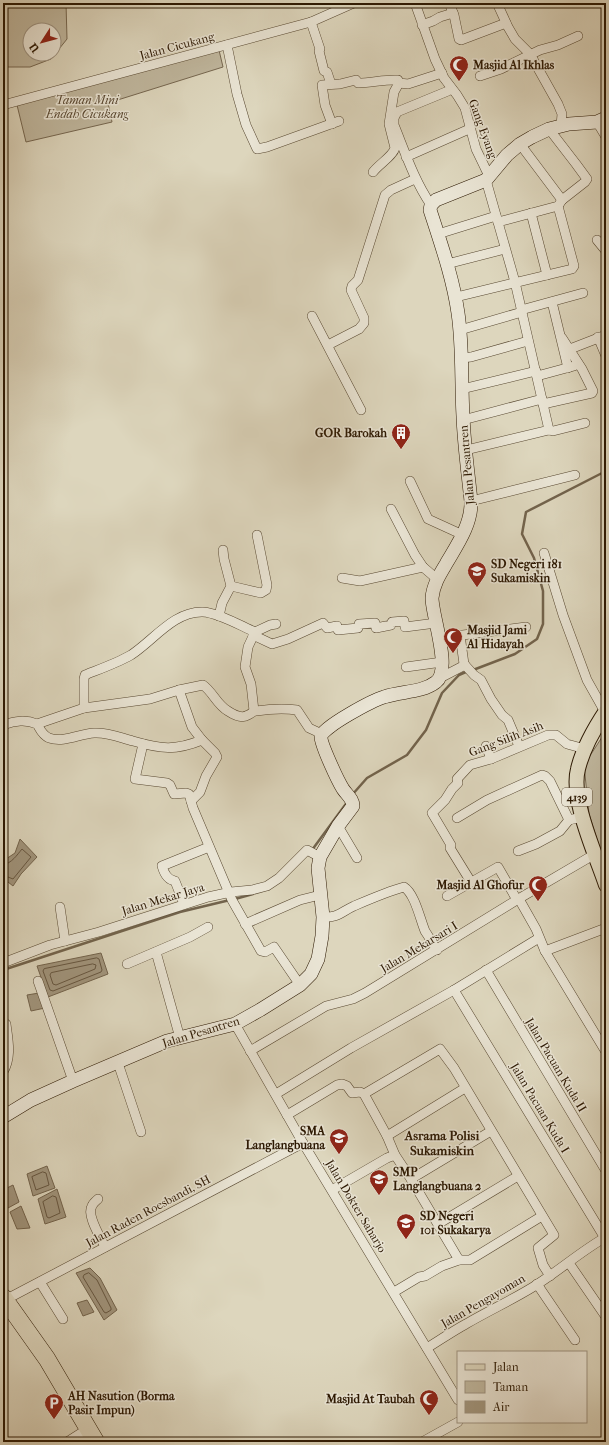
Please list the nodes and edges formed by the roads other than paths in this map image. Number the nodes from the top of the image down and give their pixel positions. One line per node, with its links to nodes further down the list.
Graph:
1 (354, 3): 6 (street, Jalan Cicukang)
2 (415, 3): 8 (street, Gang Eyang)
3 (449, 3): 5 (street)
4 (497, 3): 7 (street)
5 (453, 13): 7 (street); 8 (street)
6 (311, 22): 10 (street, Jalan Cicukang); 14 (street)
7 (506, 23): 11 (street)
8 (422, 25): 12 (street, Gang Eyang)
9 (578, 36): 11 (street)
10 (227, 45): 14 (street); 17 (street, Jalan Cicukang)
11 (530, 54): 13 (street); 19 (street)
12 (442, 73): 15 (street); 25 (street, Gang Eyang)
13 (480, 76)
14 (331, 84): 15 (street)
15 (399, 84): 24 (street)
16 (448, 91): 23 (street)
17 (3, 105)
18 (602, 120): 19 (street); 21 (street)
19 (555, 128): 22 (street); 27 (street)
20 (467, 130): 23 (street)
21 (606, 137)
22 (520, 144): 25 (street); 27 (street)
23 (406, 157): 26 (street)
24 (373, 172)
25 (487, 178): 28 (street); 30 (street, Gang Eyang)
26 (415, 179): 28 (street); 47 (street)
27 (560, 203): 29 (street); 36 (street)
28 (431, 205): 31 (street, Jalan Pesantren)
29 (531, 213): 30 (street); 36 (street)
30 (497, 219): 31 (street); 33 (street, Gang Eyang)
31 (438, 234): 35 (street, Jalan Pesantren)
32 (597, 240): 34 (street)
33 (505, 249): 35 (street); 37 (street, Gang Eyang)
34 (606, 251)
35 (447, 264): 39 (street, Jalan Pesantren)
36 (548, 275): 37 (street)
37 (514, 282): 39 (street); 41 (street, Gang Eyang)
38 (583, 293): 40 (street)
39 (456, 297): 43 (street, Jalan Pesantren)
40 (552, 302): 41 (street); 45 (street)
41 (522, 311): 43 (street); 46 (street, Gang Eyang)
42 (312, 316): 47 (street)
43 (460, 330): 50 (street, Jalan Pesantren)
44 (602, 336): 48 (street); 49 (street)
45 (562, 338): 48 (street); 52 (street)
46 (528, 341): 50 (street); 53 (street, Gang Eyang)
47 (328, 345): 56 (street)
48 (570, 349): 51 (street)
49 (606, 356)
50 (461, 358): 54 (street, Jalan Pesantren)
51 (579, 365): 52 (street); 55 (street)
52 (568, 368): 53 (street)
53 (536, 374): 54 (street); 55 (street, Gang Eyang)
54 (462, 389): 57 (street, Jalan Pesantren)
55 (543, 401): 57 (street); 59 (street, Gang Eyang)
56 (361, 410)
57 (463, 420): 60 (street, Jalan Pesantren)
58 (585, 423): 59 (street)
59 (549, 430): 60 (street)
60 (469, 450): 63 (street, Jalan Pesantren)
61 (575, 475): 63 (street)
62 (410, 481): 66 (street)
63 (471, 501): 66 (street, Jalan Pesantren)
64 (391, 509): 69 (street)
65 (257, 534): 72 (street)
66 (463, 535): 71 (street, Jalan Pesantren)
67 (223, 550): 72 (street)
68 (544, 553): 87 (street)
69 (423, 567): 70 (street); 71 (street)
70 (342, 578)
71 (437, 579): 74 (street, Jalan Pesantren)
72 (230, 586): 73 (street)
73 (219, 616): 77 (street); 85 (street)
74 (436, 623): 77 (street); 79 (street, Jalan Pesantren)
75 (276, 624): 77 (street)
76 (526, 627): 78 (street)
77 (254, 633): 86 (street)
78 (460, 635): 79 (street); 82 (street)
79 (439, 638): 80 (street, Jalan Pesantren)
80 (442, 662): 81 (street); 83 (street, Jalan Pesantren)
81 (406, 667)
82 (469, 669): 83 (street); 94 (street)
83 (440, 678): 90 (street)
84 (180, 690): 85 (street); 86 (street); 91 (street)
85 (84, 708): 88 (street)
86 (254, 711): 90 (street)
87 (606, 711): 95 (main road, 4139)
88 (38, 724): 89 (street); 92 (street)
89 (3, 726)
90 (322, 734): 100 (street, Jalan Pesantren)
91 (202, 740): 92 (street); 97 (street)
92 (143, 744): 97 (street)
93 (486, 746): 96 (street)
94 (519, 746): 95 (street, Gang Silih Asih); 96 (street, Gang Silih Asih)
95 (585, 748): 99 (main road, 4139)
96 (491, 759): 106 (street, Gang Silih Asih)
97 (191, 801): 101 (street)
98 (458, 818): 99 (street)
99 (576, 818): 102 (street); 104 (main road, 4139)
100 (338, 826): 103 (street, Jalan Pesantren); 105 (street)
101 (209, 847): 109 (street); 112 (street)
102 (518, 851)
103 (314, 854): 108 (street, Jalan Pesantren); 109 (street, Jalan Mekar Jaya)
104 (592, 856): 107 (main road, 4139); 111 (street, Jalan Mekarsari I)
105 (357, 858)
106 (471, 882): 110 (street); 111 (street)
107 (606, 885)
108 (320, 895): 114 (street, Jalan Pesantren); 115 (street)
109 (230, 896): 112 (street, Jalan Mekar Jaya); 115 (street)
110 (447, 896)
111 (518, 899): 118 (street); 120 (street, Jalan Mekarsari I)
112 (184, 904): 119 (street, Jalan Mekar Jaya)
113 (60, 907): 119 (street)
114 (322, 917): 120 (street); 127 (street, Jalan Pesantren)
115 (245, 924): 127 (street)
116 (208, 927): 122 (street)
117 (606, 928): 121 (street)
118 (539, 938): 121 (street); 125 (street)
119 (65, 941): 123 (street, Jalan Mekar Jaya)
120 (437, 950): 132 (street, Jalan Mekarsari I)
121 (545, 951): 133 (street)
122 (156, 952): 124 (street); 131 (street)
123 (3, 963)
124 (127, 964)
125 (486, 970): 128 (street); 147 (street, Jalan Pacuan Kuda II)
126 (38, 981): 136 (street)
127 (300, 985): 130 (street, Jalan Pesantren)
128 (454, 990): 138 (street); 154 (street, Jalan Pacuan Kuda I)
129 (6, 1024): 135 (street)
130 (235, 1024): 131 (street, Jalan Pesantren); 132 (street, Jalan Dokter Saharjo)
131 (180, 1038): 134 (street, Jalan Pesantren)
132 (250, 1051): 138 (street, Jalan Dokter Saharjo)
133 (606, 1052)
134 (118, 1062): 136 (street, Jalan Pesantren); 143 (street)
135 (3, 1072)
136 (73, 1081): 141 (street, Jalan Pesantren)
137 (465, 1088): 139 (street); 142 (street); 144 (street)
138 (276, 1094): 140 (street, Jalan Dokter Saharjo)
139 (364, 1094): 140 (street); 144 (street)
140 (287, 1115): 145 (street, Jalan Dokter Saharjo)
141 (3, 1117)
142 (491, 1131): 148 (street); 149 (street)
143 (141, 1132)
144 (387, 1136): 146 (street)
145 (303, 1142): 150 (street, Jalan Dokter Saharjo); 155 (street, Jalan Raden Roesbandi, SH)
146 (395, 1155): 149 (street); 150 (street)
147 (606, 1171)
148 (518, 1176): 152 (street); 153 (street)
149 (411, 1180): 153 (street)
150 (332, 1190): 161 (street, Jalan Dokter Saharjo)
151 (98, 1199): 155 (street)
152 (542, 1216): 156 (street); 158 (street)
153 (438, 1224): 156 (street)
154 (605, 1238): 157 (street, Jalan Pacuan Kuda I)
155 (105, 1247): 159 (street, Jalan Raden Roesbandi, SH)
156 (459, 1260): 161 (street)
157 (569, 1263): 158 (street, Jalan Pengayoman); 163 (street)
158 (550, 1276): 160 (street, Jalan Pengayoman)
159 (40, 1282): 162 (street, Jalan Raden Roesbandi, SH); 164 (street)
160 (537, 1284): 165 (street); 166 (street, Jalan Pengayoman)
161 (394, 1292): 166 (street, Jalan Dokter Saharjo)
162 (4, 1299): 169 (highway)
163 (606, 1317)
164 (63, 1319)
165 (575, 1340)
166 (427, 1348): 167 (street, Jalan Dokter Saharjo)
167 (457, 1398)
168 (457, 1423): 171 (street)
169 (93, 1435): 170 (street)
170 (67, 1442)
171 (422, 1442)

